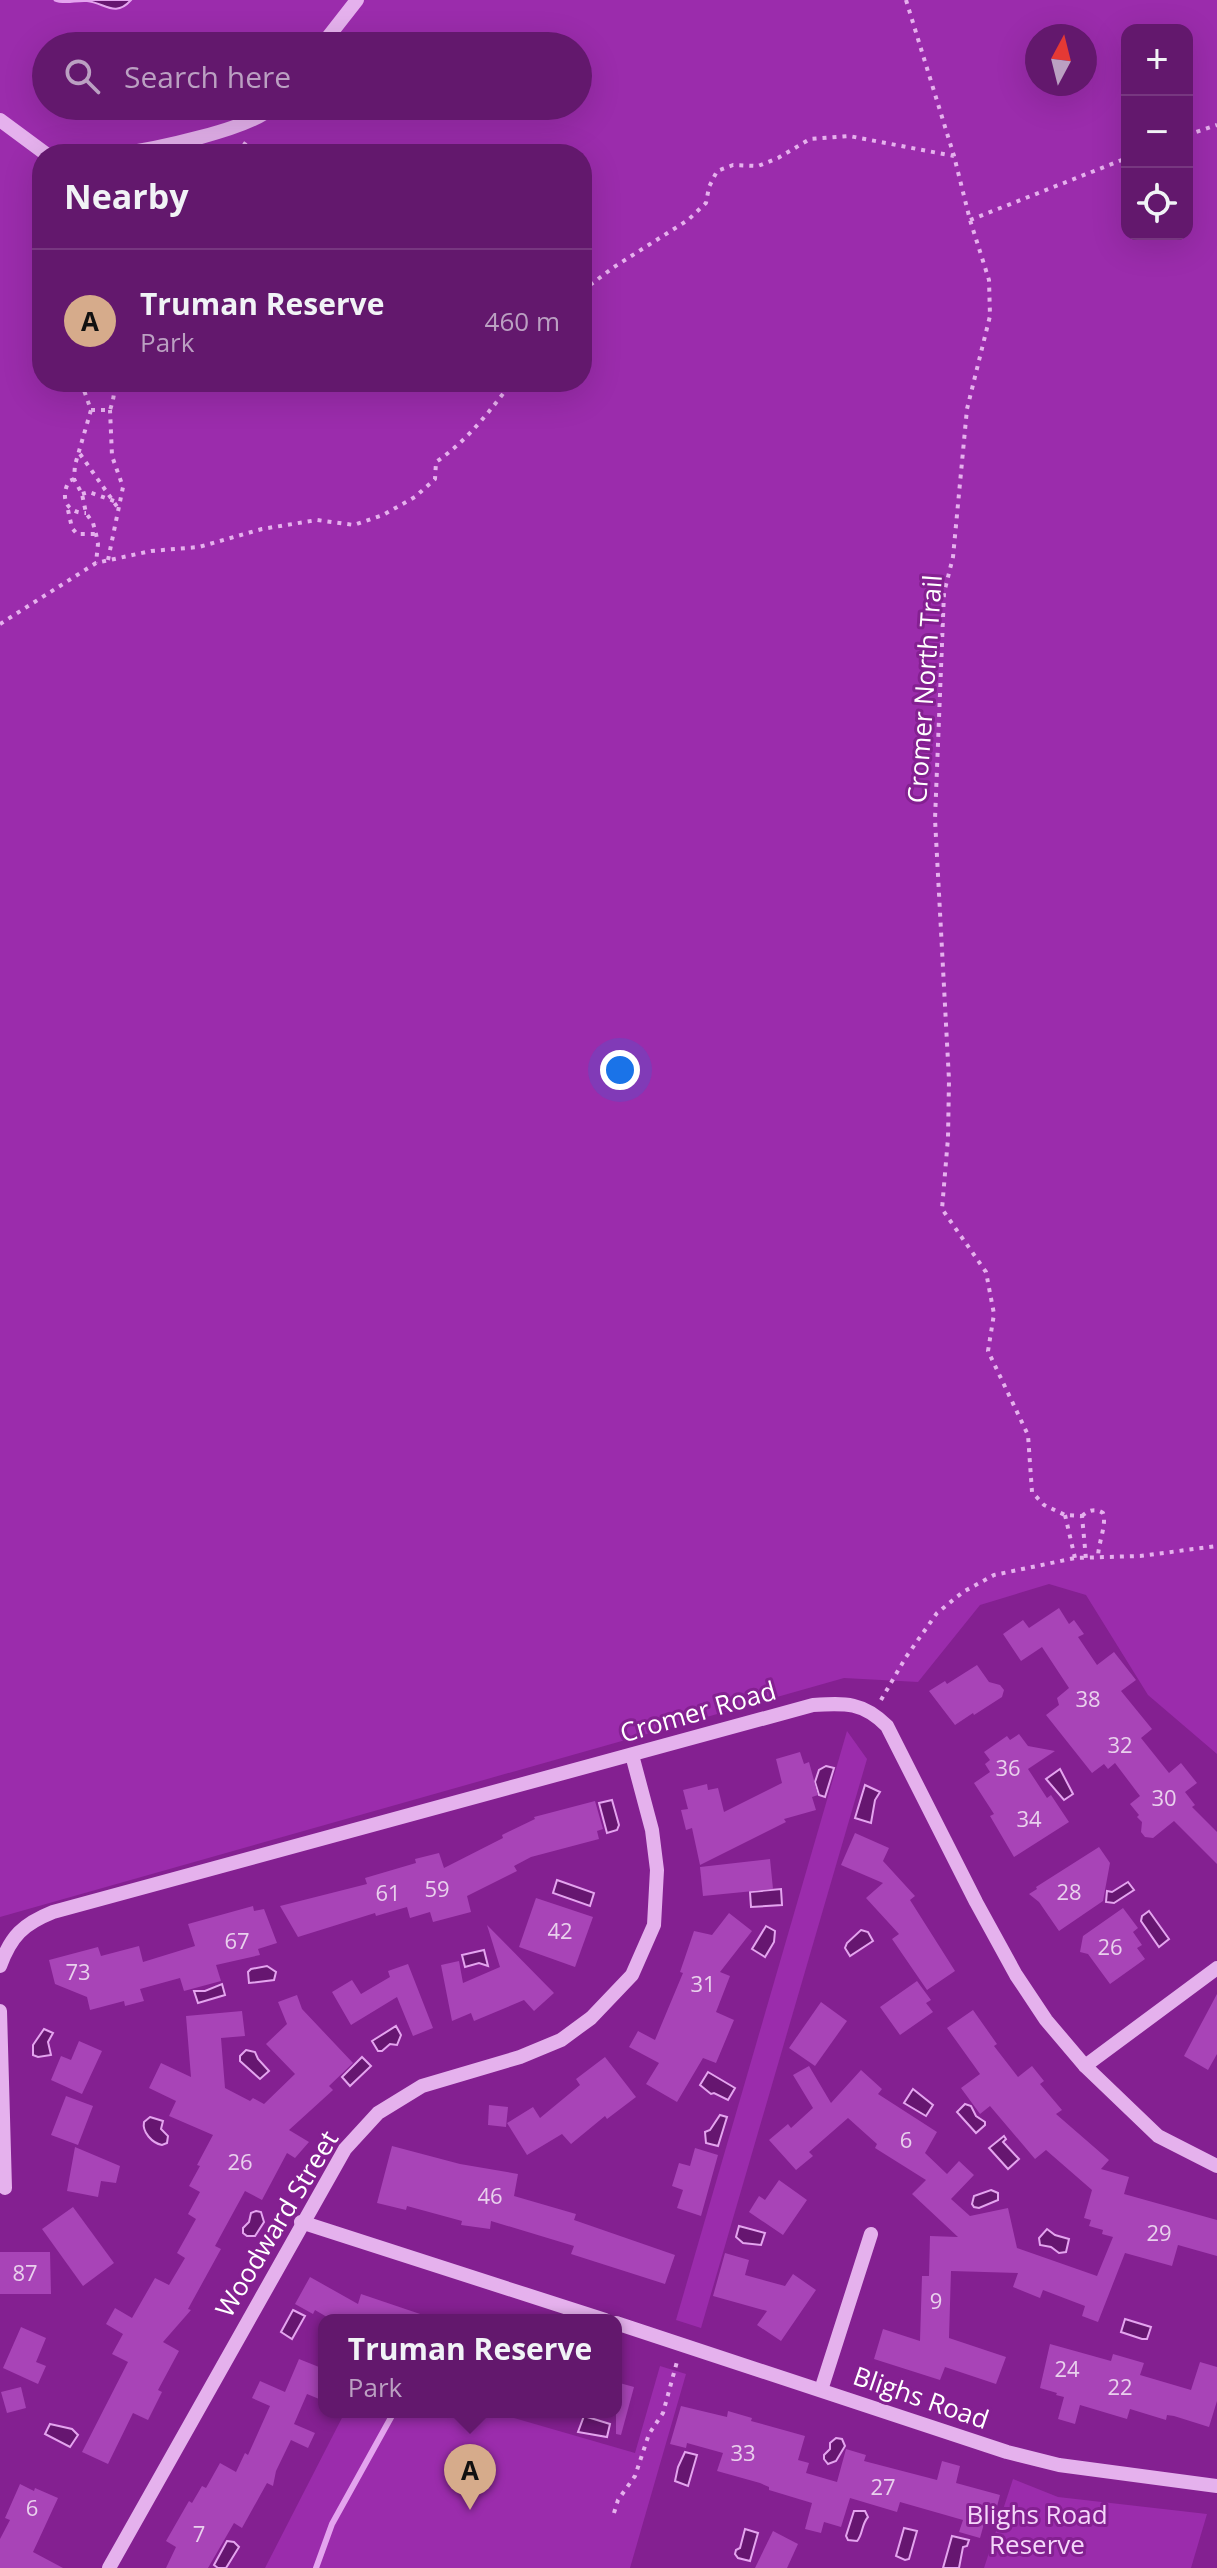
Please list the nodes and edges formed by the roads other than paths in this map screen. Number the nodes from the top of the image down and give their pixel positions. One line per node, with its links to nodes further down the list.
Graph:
1 (357, 0): 2 (street)
2 (332, 32)
3 (0, 120): 5 (street)
4 (249, 120): 6 (street)
5 (32, 144)
6 (172, 144)
7 (632, 1755): 8 (street, Cromer Road); 11 (street, Cromer Road); 14 (street, Woodward Street)
8 (0, 1966)
9 (1217, 1968): 11 (street)
10 (0, 2011): 13 (street)
11 (1085, 2066): 12 (street)
12 (1217, 2166)
13 (5, 2188)
14 (301, 2222): 16 (street); 20 (street, Woodward Street)
15 (871, 2234): 18 (street)
16 (586, 2314)
17 (622, 2325): 18 (street, Blighs Road)
18 (821, 2390): 19 (street, Blighs Road)
19 (1217, 2486)
20 (109, 2568)

